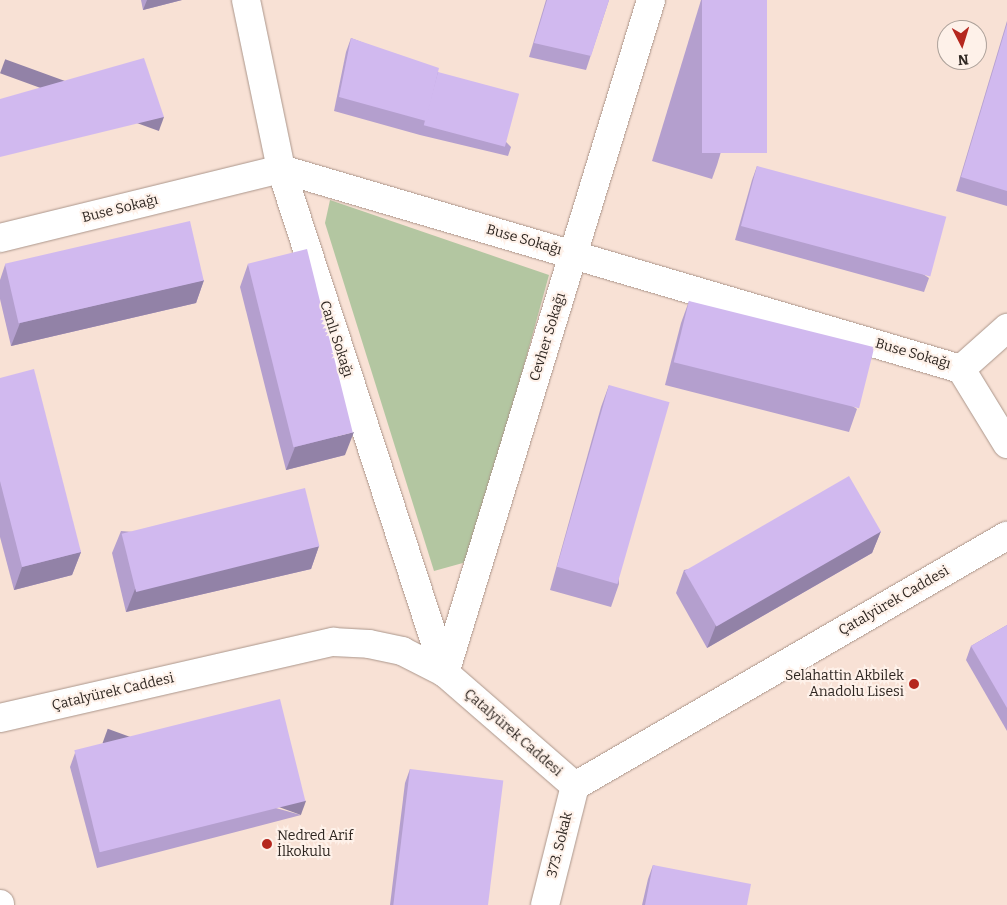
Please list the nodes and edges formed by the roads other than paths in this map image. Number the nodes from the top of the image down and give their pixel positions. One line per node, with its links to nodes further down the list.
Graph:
1 (246, 0): 3 (street, Canlı Sokağı)
2 (651, 0): 5 (street, Cevher Sokağı)
3 (281, 169): 4 (street, Buse Sokağı); 5 (street, Buse Sokağı); 10 (street, Canlı Sokağı)
4 (0, 238)
5 (573, 255): 7 (street, Buse Sokağı); 10 (street, Cevher Sokağı)
6 (1007, 328): 7 (street)
7 (961, 369): 8 (street, Buse Sokağı)
8 (1007, 444)
9 (1007, 536): 12 (street, Çatalyürek Caddesi)
10 (445, 673): 11 (street, Çatalyürek Caddesi); 12 (street, Çatalyürek Caddesi)
11 (0, 718)
12 (575, 786): 13 (street, 373. Sokak)
13 (545, 905)

